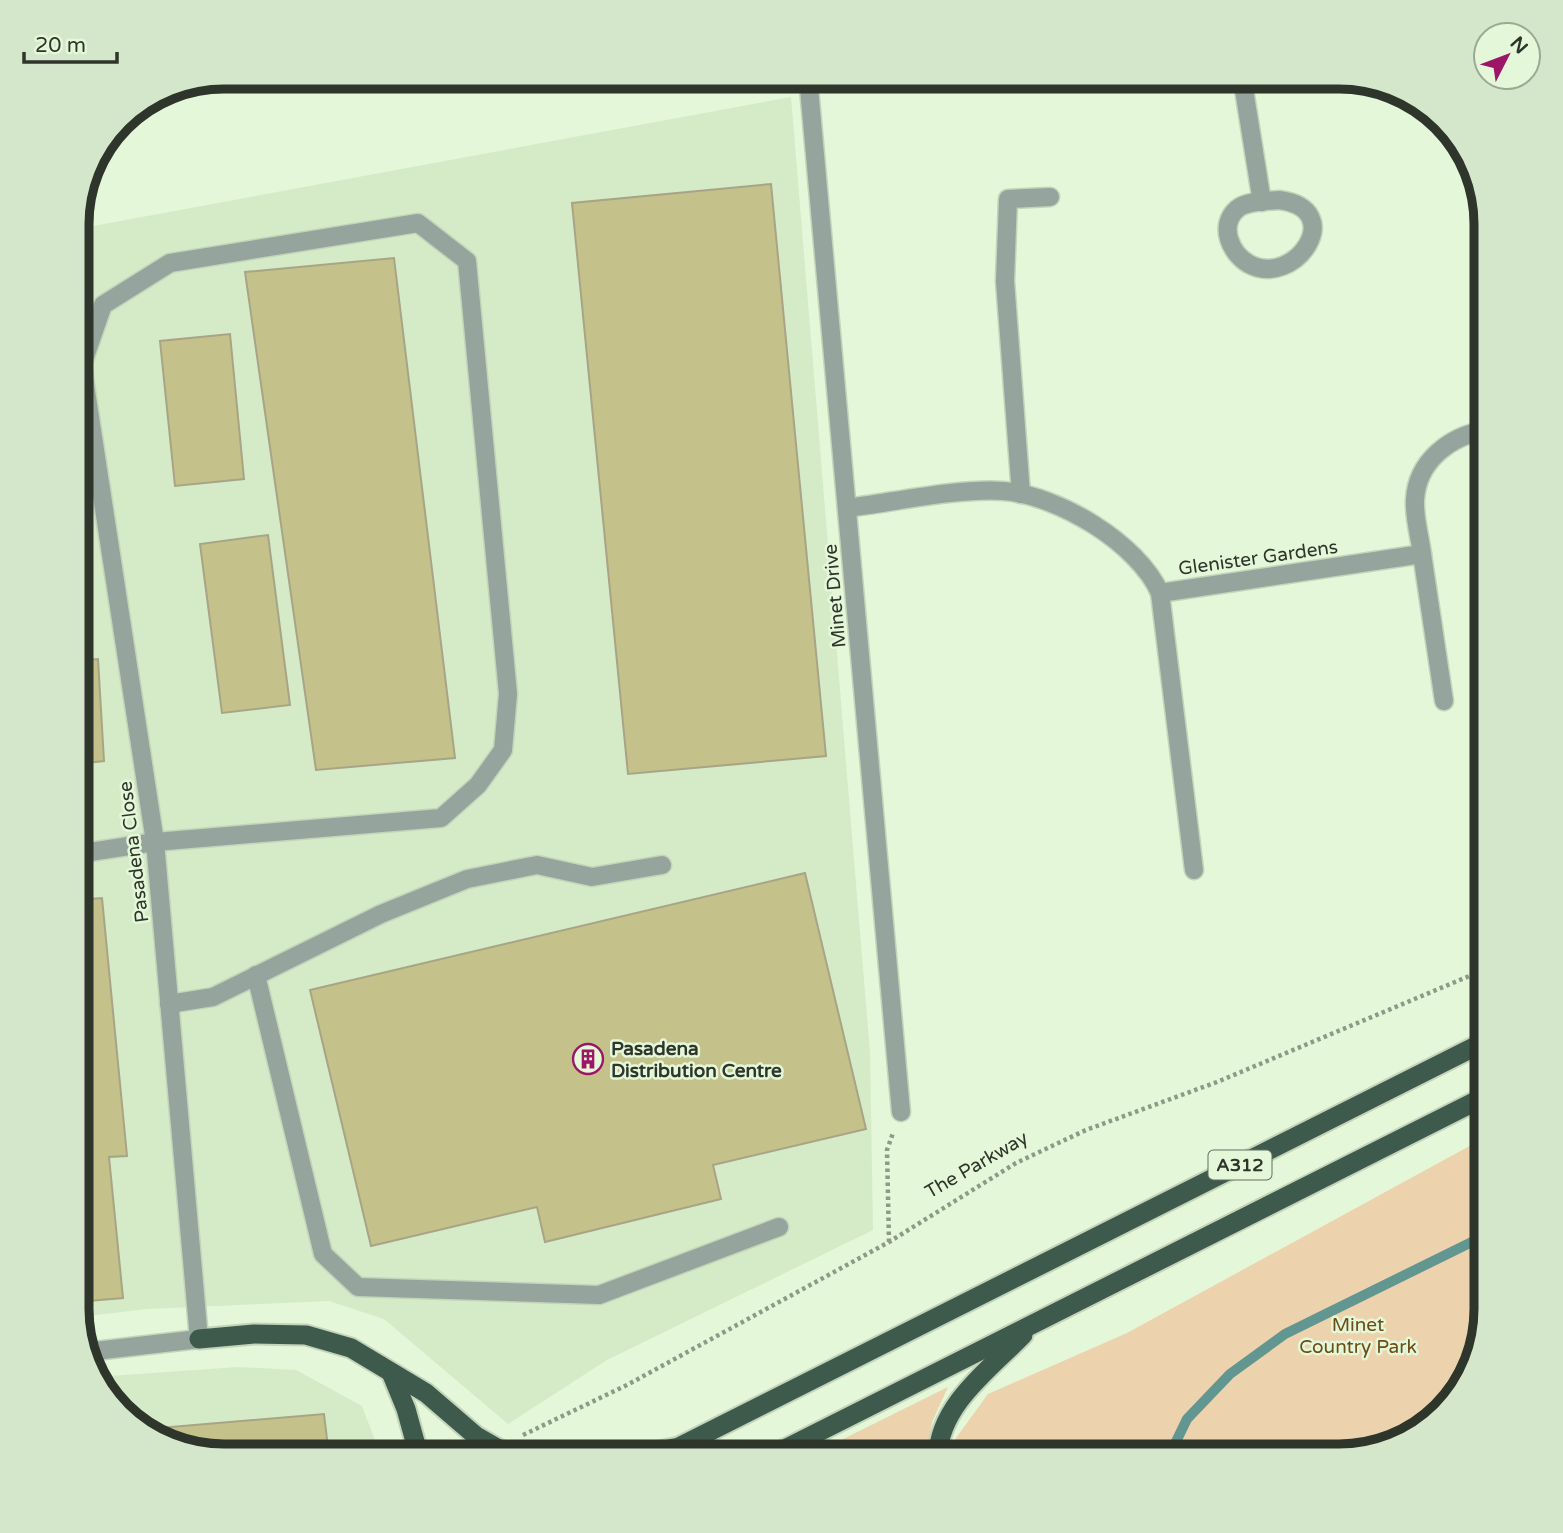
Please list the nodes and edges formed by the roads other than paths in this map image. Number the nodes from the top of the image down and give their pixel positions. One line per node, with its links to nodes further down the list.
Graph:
1 (809, 90): 9 (street, Minet Drive)
2 (1243, 90): 4 (street)
3 (1050, 197): 8 (street)
4 (1262, 202): 4 (street)
5 (90, 337): 13 (street)
6 (90, 424): 13 (street, Pasadena Close)
7 (1474, 432): 10 (street)
8 (1021, 494): 9 (street, Glenister Gardens); 11 (street, Glenister Gardens)
9 (847, 508): 21 (street, Minet Drive)
10 (1422, 554): 11 (street, Glenister Gardens); 12 (street)
11 (1160, 593): 16 (street)
12 (1444, 701)
13 (155, 842): 14 (street); 18 (street, Pasadena Close)
14 (89, 852)
15 (662, 865): 17 (street)
16 (1194, 870)
17 (256, 975): 18 (street); 22 (street)
18 (169, 1004): 24 (street, Pasadena Close)
19 (1474, 1047): 29 (highway, A312)
20 (1474, 1102): 23 (highway, A312)
21 (901, 1112)
22 (779, 1227)
23 (1034, 1324): 30 (highway, A312); 31 (highway)
24 (199, 1339): 25 (street); 26 (highway)
25 (97, 1351)
26 (392, 1375): 27 (highway); 28 (highway)
27 (416, 1444)
28 (490, 1444)
29 (686, 1444)
30 (795, 1444)
31 (938, 1444)

